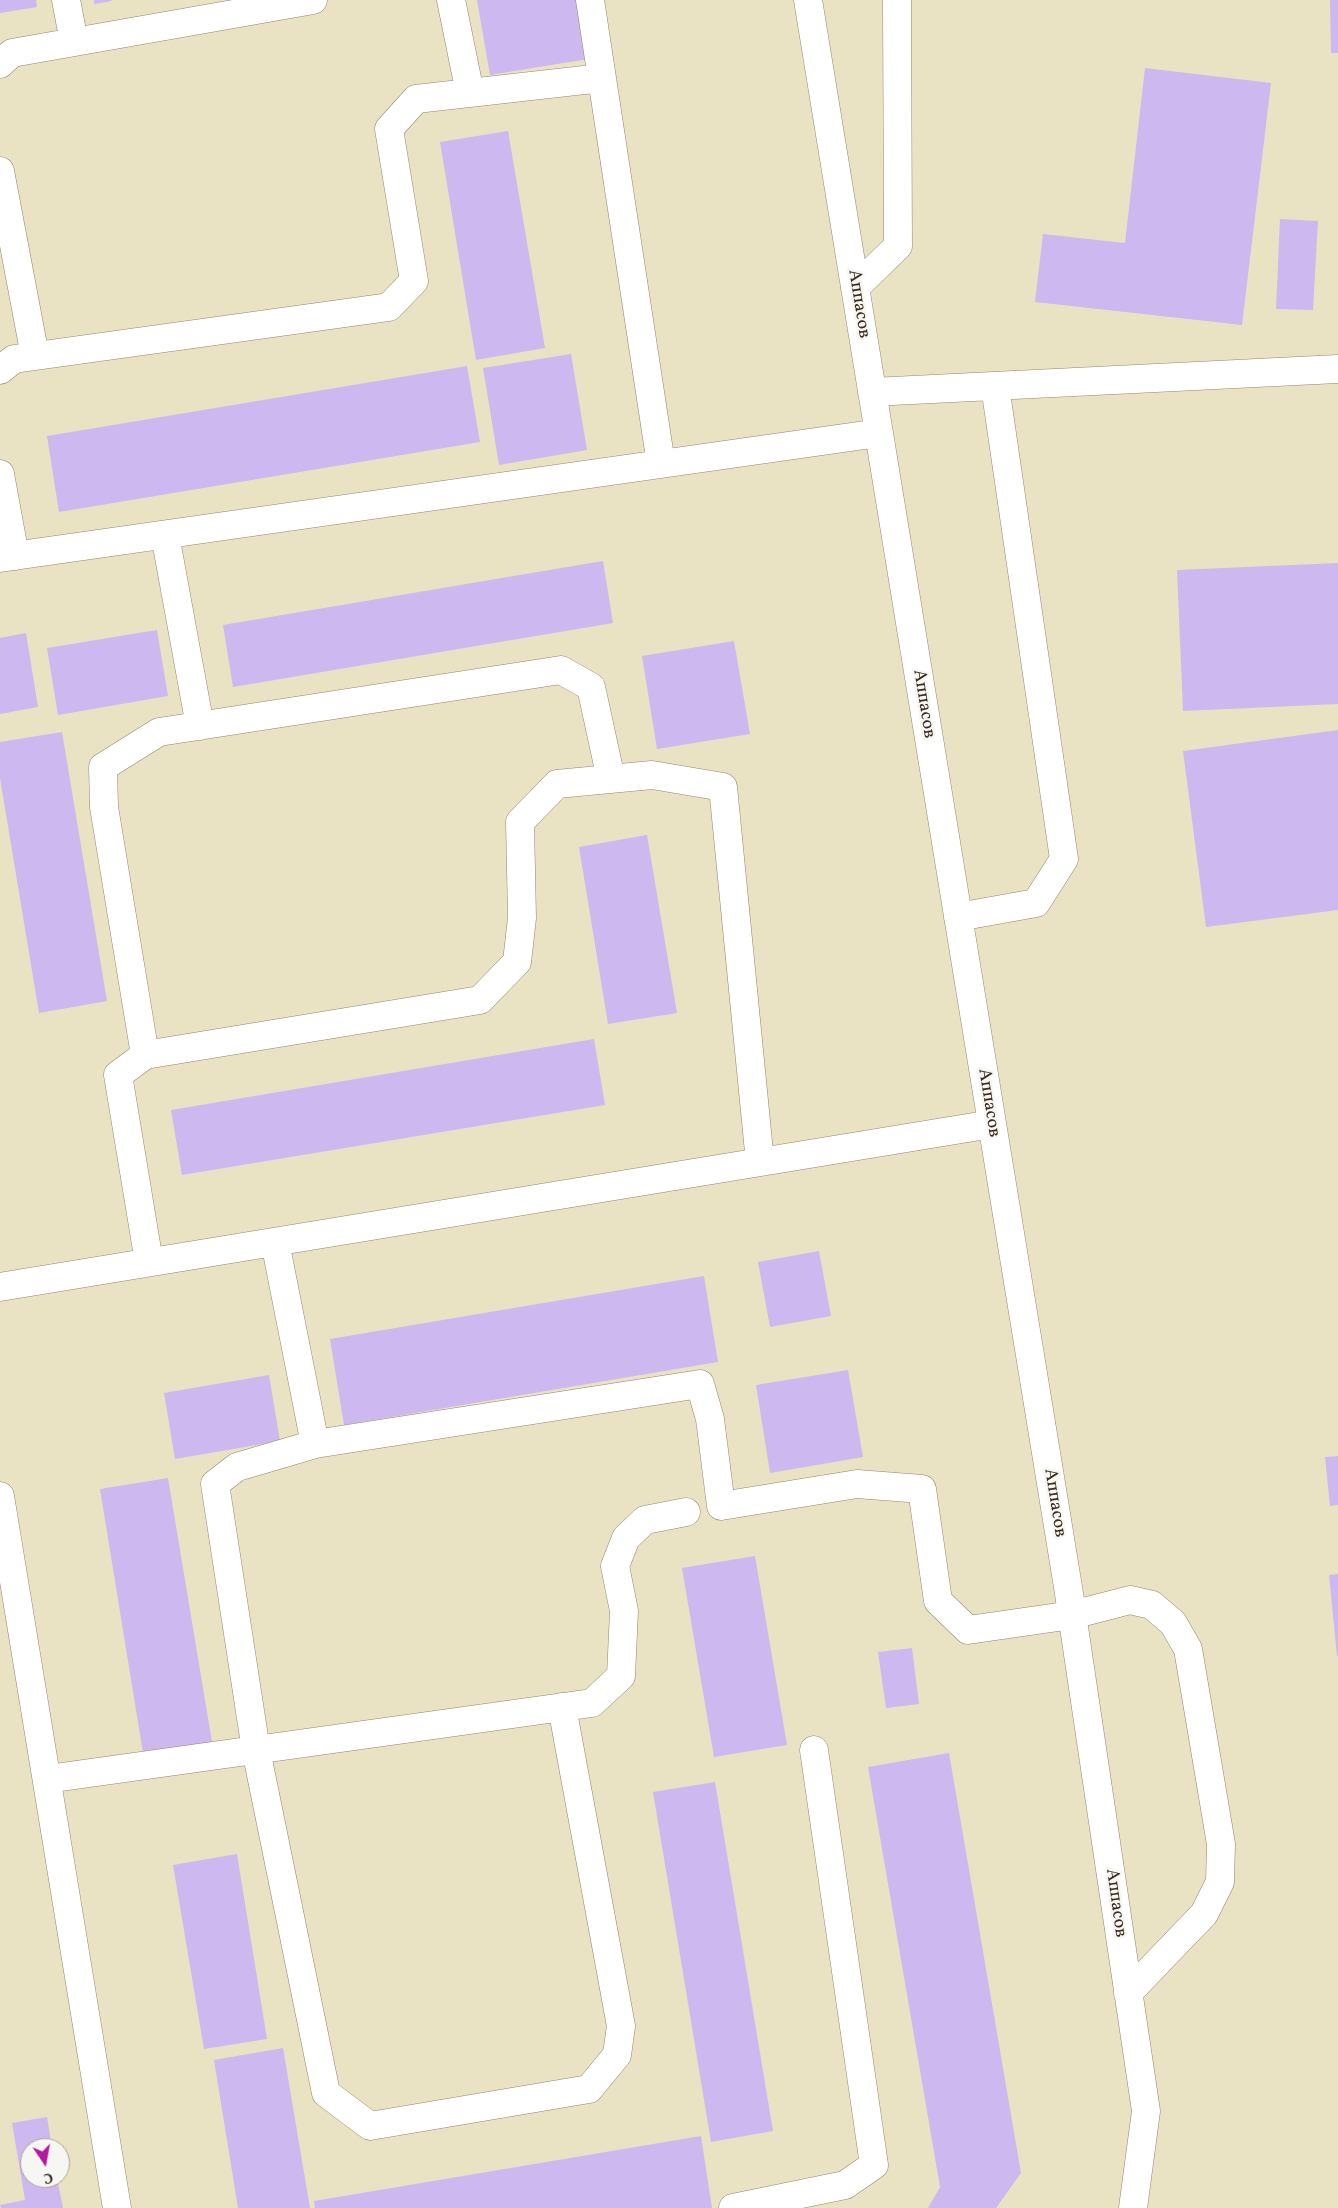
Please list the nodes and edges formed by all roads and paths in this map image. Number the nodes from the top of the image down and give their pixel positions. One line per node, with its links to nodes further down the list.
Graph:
1 (66, 0): 7 (street)
2 (313, 0): 7 (street)
3 (451, 0): 10 (street)
4 (590, 0): 9 (street)
5 (808, 0): 12 (street, Аппасов)
6 (897, 0): 12 (street)
7 (74, 42): 8 (street)
8 (0, 64)
9 (602, 78): 10 (street); 19 (street)
10 (470, 93): 13 (street)
11 (0, 171): 13 (street)
12 (855, 288): 17 (street, Аппасов)
13 (36, 356): 15 (street)
14 (1338, 369): 16 (street)
15 (0, 370)
16 (995, 386): 17 (street); 25 (street)
17 (872, 392): 18 (street, Аппасов)
18 (879, 433): 19 (street); 25 (street, Аппасов)
19 (661, 464): 21 (street)
20 (0, 474): 22 (street)
21 (164, 535): 22 (street); 23 (street)
22 (8, 557)
23 (200, 726): 24 (street); 26 (street)
24 (611, 779): 26 (street); 28 (street)
25 (958, 917): 27 (street, Аппасов)
26 (145, 1055): 30 (street)
27 (992, 1124): 28 (street); 35 (street, Аппасов)
28 (760, 1162): 29 (street)
29 (275, 1242): 30 (street); 32 (street)
30 (149, 1262): 31 (street)
31 (0, 1287)
32 (315, 1444): 35 (street); 37 (street)
33 (1, 1512): 39 (street)
34 (686, 1512): 36 (street)
35 (1072, 1615): 40 (street, Аппасов); 40 (street)
36 (562, 1707): 37 (street); 37 (street)
37 (256, 1750): 39 (street)
38 (814, 1750): 42 (street)
39 (47, 1779): 41 (street)
40 (1128, 1993): 43 (street, Аппасов)
41 (117, 2208)
42 (733, 2208)
43 (1133, 2208)

